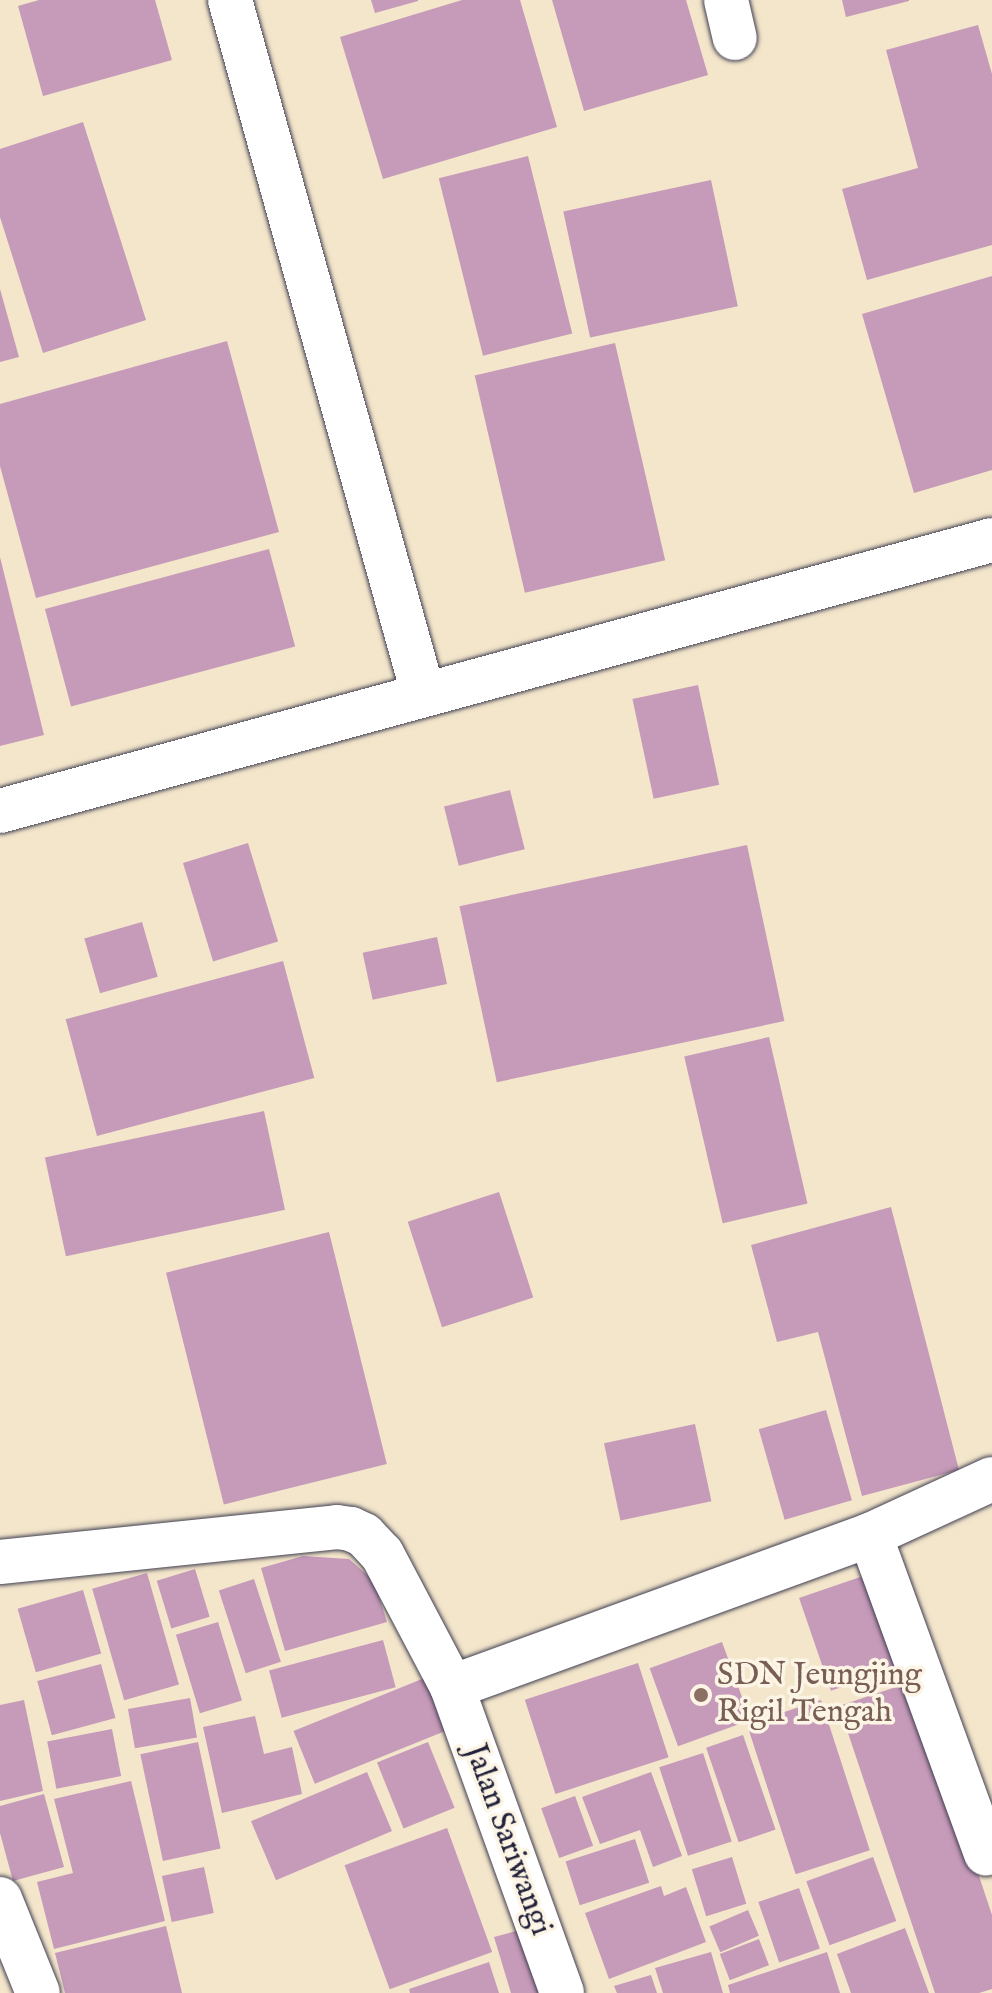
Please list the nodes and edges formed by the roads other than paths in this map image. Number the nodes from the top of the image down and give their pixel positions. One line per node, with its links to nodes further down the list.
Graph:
1 (230, 0): 3 (street)
2 (992, 540): 3 (street)
3 (423, 693): 4 (street)
4 (0, 811)
5 (992, 1479): 6 (street)
6 (870, 1535): 8 (street); 9 (street)
7 (0, 1562): 8 (street, Jalan Sariwangi)
8 (452, 1687): 12 (street, Jalan Sariwangi)
9 (986, 1854)
10 (0, 1899): 11 (street)
11 (38, 1993)
12 (562, 1993)

